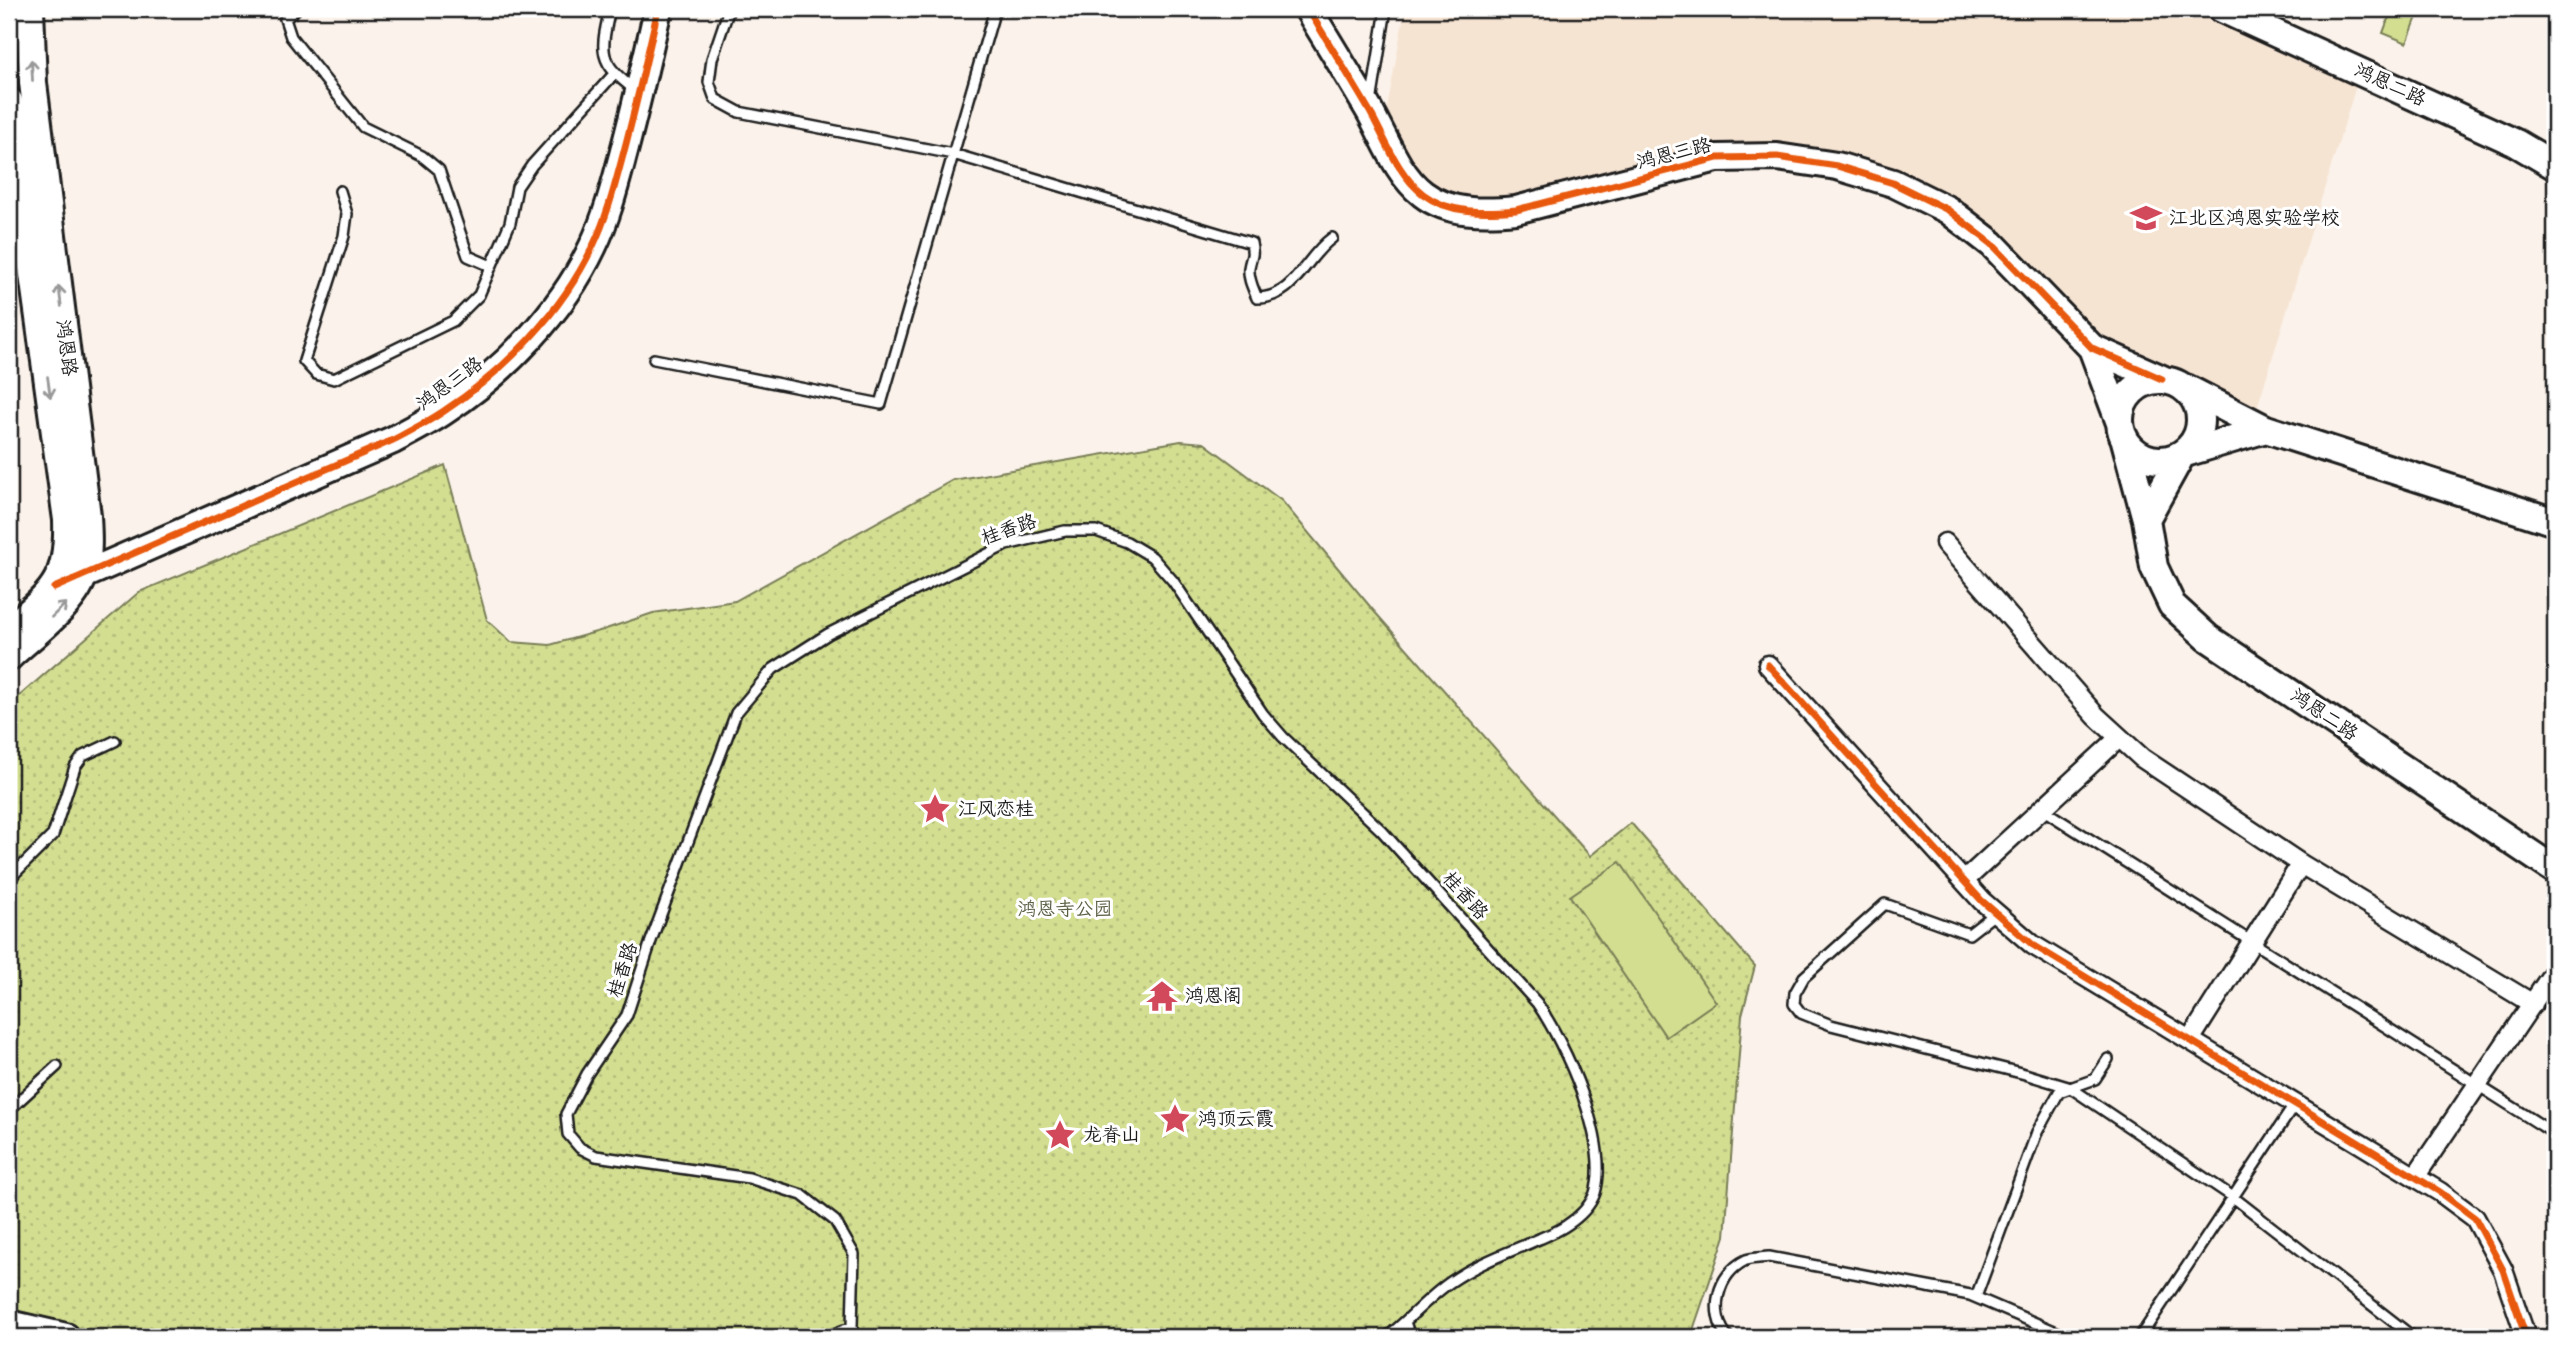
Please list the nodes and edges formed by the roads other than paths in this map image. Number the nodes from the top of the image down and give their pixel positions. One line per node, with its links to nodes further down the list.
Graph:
1 (30, 9): 28 (street, 鸿恩路, one-way to 1)
2 (296, 9): 18 (lane)
3 (610, 9): 10 (lane)
4 (657, 9): 11 (street, 鸿恩三路)
5 (729, 9): 14 (lane)
6 (995, 9): 14 (lane)
7 (1308, 9): 13 (street, 鸿恩三路)
8 (1386, 9): 13 (lane)
9 (2222, 9): 15 (street, 鸿恩二路)
10 (614, 74): 11 (lane); 18 (lane)
11 (639, 93): 28 (street, 鸿恩三路)
12 (9, 101): 29 (street, 鸿恩路, one-way to 29)
13 (1370, 112): 19 (street, 鸿恩三路)
14 (953, 154): 17 (lane); 20 (lane)
15 (2555, 166)
16 (340, 191): 18 (lane)
17 (1332, 238)
18 (491, 266)
19 (2092, 348): 21 (street); 23 (street, 鸿恩二路)
20 (654, 359)
21 (2174, 383): 22 (street); 23 (street); 24 (street)
22 (2266, 429): 24 (street); 26 (street)
23 (2122, 430): 24 (street); 25 (street, 鸿恩二路)
24 (2182, 454): 25 (street)
25 (2146, 519): 37 (street, 鸿恩二路)
26 (2555, 522)
27 (1945, 543): 33 (street)
28 (85, 573): 29 (street, 鸿恩三路); 31 (street, 鸿恩路, one-way to 28)
29 (54, 588): 30 (street, 鸿恩路)
30 (9, 631)
31 (9, 657)
32 (1769, 665): 39 (street)
33 (2119, 738): 35 (street); 36 (street)
34 (115, 741): 38 (lane)
35 (2042, 809): 39 (street); 41 (lane)
36 (2301, 864): 41 (street); 43 (street)
37 (2555, 870)
38 (9, 879)
39 (1964, 881): 40 (street)
40 (1996, 913): 44 (street); 48 (lane)
41 (2252, 942): 44 (street); 47 (lane)
42 (2555, 970): 43 (street)
43 (2533, 1004): 47 (street)
44 (2190, 1040): 49 (street)
45 (2108, 1059): 48 (lane)
46 (57, 1066): 50 (lane)
47 (2478, 1084): 51 (lane); 52 (street)
48 (2071, 1088): 53 (lane); 54 (lane)
49 (2295, 1104): 52 (street); 53 (lane)
50 (9, 1110)
51 (2555, 1134)
52 (2415, 1177): 67 (street)
53 (2233, 1197): 65 (lane); 66 (lane)
54 (1976, 1297): 63 (lane); 64 (lane)
55 (1405, 1322): 57 (lane, 桂香路); 61 (lane, 桂香路); 62 (lane)
56 (9, 1324): 58 (street)
57 (852, 1327): 59 (lane); 60 (lane, 桂香路)
58 (65, 1337)
59 (831, 1337)
60 (854, 1337)
61 (1387, 1337)
62 (1410, 1337)
63 (1728, 1337)
64 (2068, 1337)
65 (2140, 1337)
66 (2413, 1337)
67 (2526, 1337)

